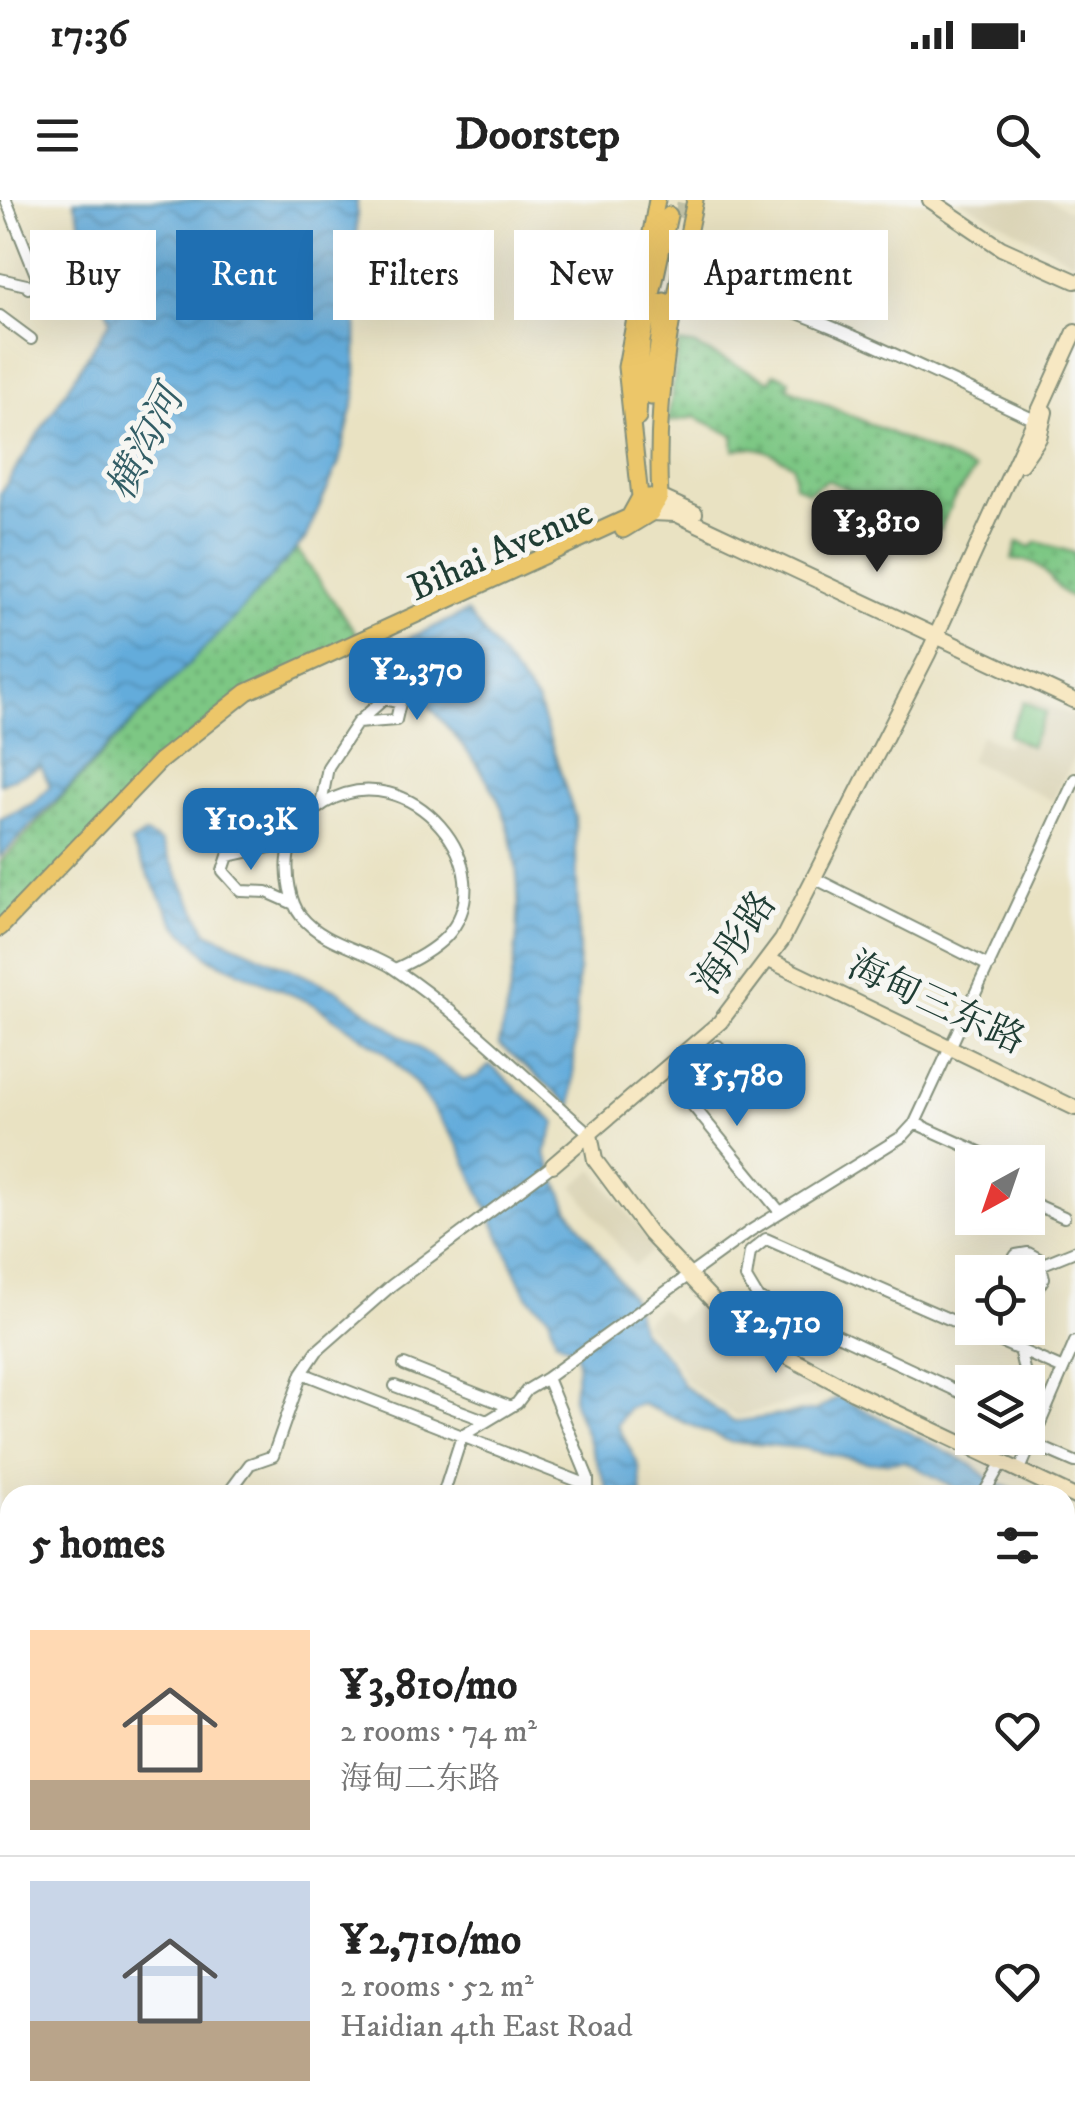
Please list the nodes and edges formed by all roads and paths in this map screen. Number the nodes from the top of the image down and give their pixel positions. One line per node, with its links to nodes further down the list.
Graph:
1 (6, 200): 10 (street)
2 (656, 200): 19 (main road)
3 (695, 200): 6 (main road)
4 (930, 200): 9 (main road)
5 (939, 200): 7 (main road)
6 (689, 230)
7 (1075, 272)
8 (0, 279): 10 (street)
9 (1075, 280)
10 (28, 288)
11 (0, 316): 15 (street)
12 (673, 320): 18 (main road)
13 (816, 320): 17 (street)
14 (1075, 332): 17 (main road, 海彤路)
15 (31, 340)
16 (1075, 351): 23 (main road, 海彤路)
17 (1035, 420): 23 (main road, 海彤路)
18 (656, 429): 19 (main road); 21 (main road)
19 (635, 430): 20 (main road)
20 (640, 497): 21 (main road); 22 (main road); 32 (main road, Bihai Avenue)
21 (660, 497): 22 (main road); 23 (main road)
22 (651, 513): 23 (main road); 32 (main road, Bihai Avenue)
23 (941, 633): 24 (main road); 25 (main road); 30 (main road, 海彤路)
24 (1075, 692)
25 (1075, 701)
26 (357, 724): 28 (street)
27 (1075, 779): 34 (street)
28 (322, 805): 29 (street); 35 (street)
29 (292, 842): 31 (street); 31 (street)
30 (815, 879): 33 (main road, 海彤路); 34 (street)
31 (294, 904): 35 (street)
32 (0, 931)
33 (772, 959): 37 (main road); 40 (main road, 海彤路)
34 (989, 966): 37 (street)
35 (399, 973): 40 (street)
36 (718, 1046): 44 (street)
37 (952, 1048): 38 (main road); 39 (street)
38 (1075, 1105)
39 (915, 1123): 41 (street); 44 (street)
40 (590, 1134): 42 (main road, 海彤路); 50 (main road)
41 (964, 1145)
42 (553, 1165): 58 (street)
43 (1045, 1209): 45 (street)
44 (780, 1212): 46 (street)
45 (1064, 1217)
46 (750, 1232): 47 (street); 50 (street)
47 (766, 1238): 51 (street); 54 (street)
48 (1075, 1251): 49 (street)
49 (1045, 1263)
50 (695, 1274): 53 (main road); 59 (street); 68 (main road)
51 (839, 1337): 53 (street); 61 (street)
52 (1075, 1342): 57 (street)
53 (776, 1344): 70 (main road)
54 (1019, 1349): 55 (street); 57 (street)
55 (1023, 1365)
56 (404, 1366): 62 (street)
57 (1063, 1369): 63 (street)
58 (302, 1373): 65 (street); 71 (street)
59 (548, 1378): 62 (street); 74 (street)
60 (396, 1386): 64 (street)
61 (955, 1390)
62 (510, 1407): 64 (street)
63 (1045, 1412)
64 (486, 1421): 65 (street)
65 (462, 1436): 72 (street); 73 (street)
66 (1045, 1449): 69 (street)
67 (1027, 1455): 70 (street)
68 (1002, 1462): 75 (street); 76 (main road)
69 (1075, 1462)
70 (1022, 1465): 77 (main road)
71 (235, 1485)
72 (446, 1485)
73 (576, 1485)
74 (586, 1485)
75 (988, 1485)
76 (1056, 1485)
77 (1060, 1485)

